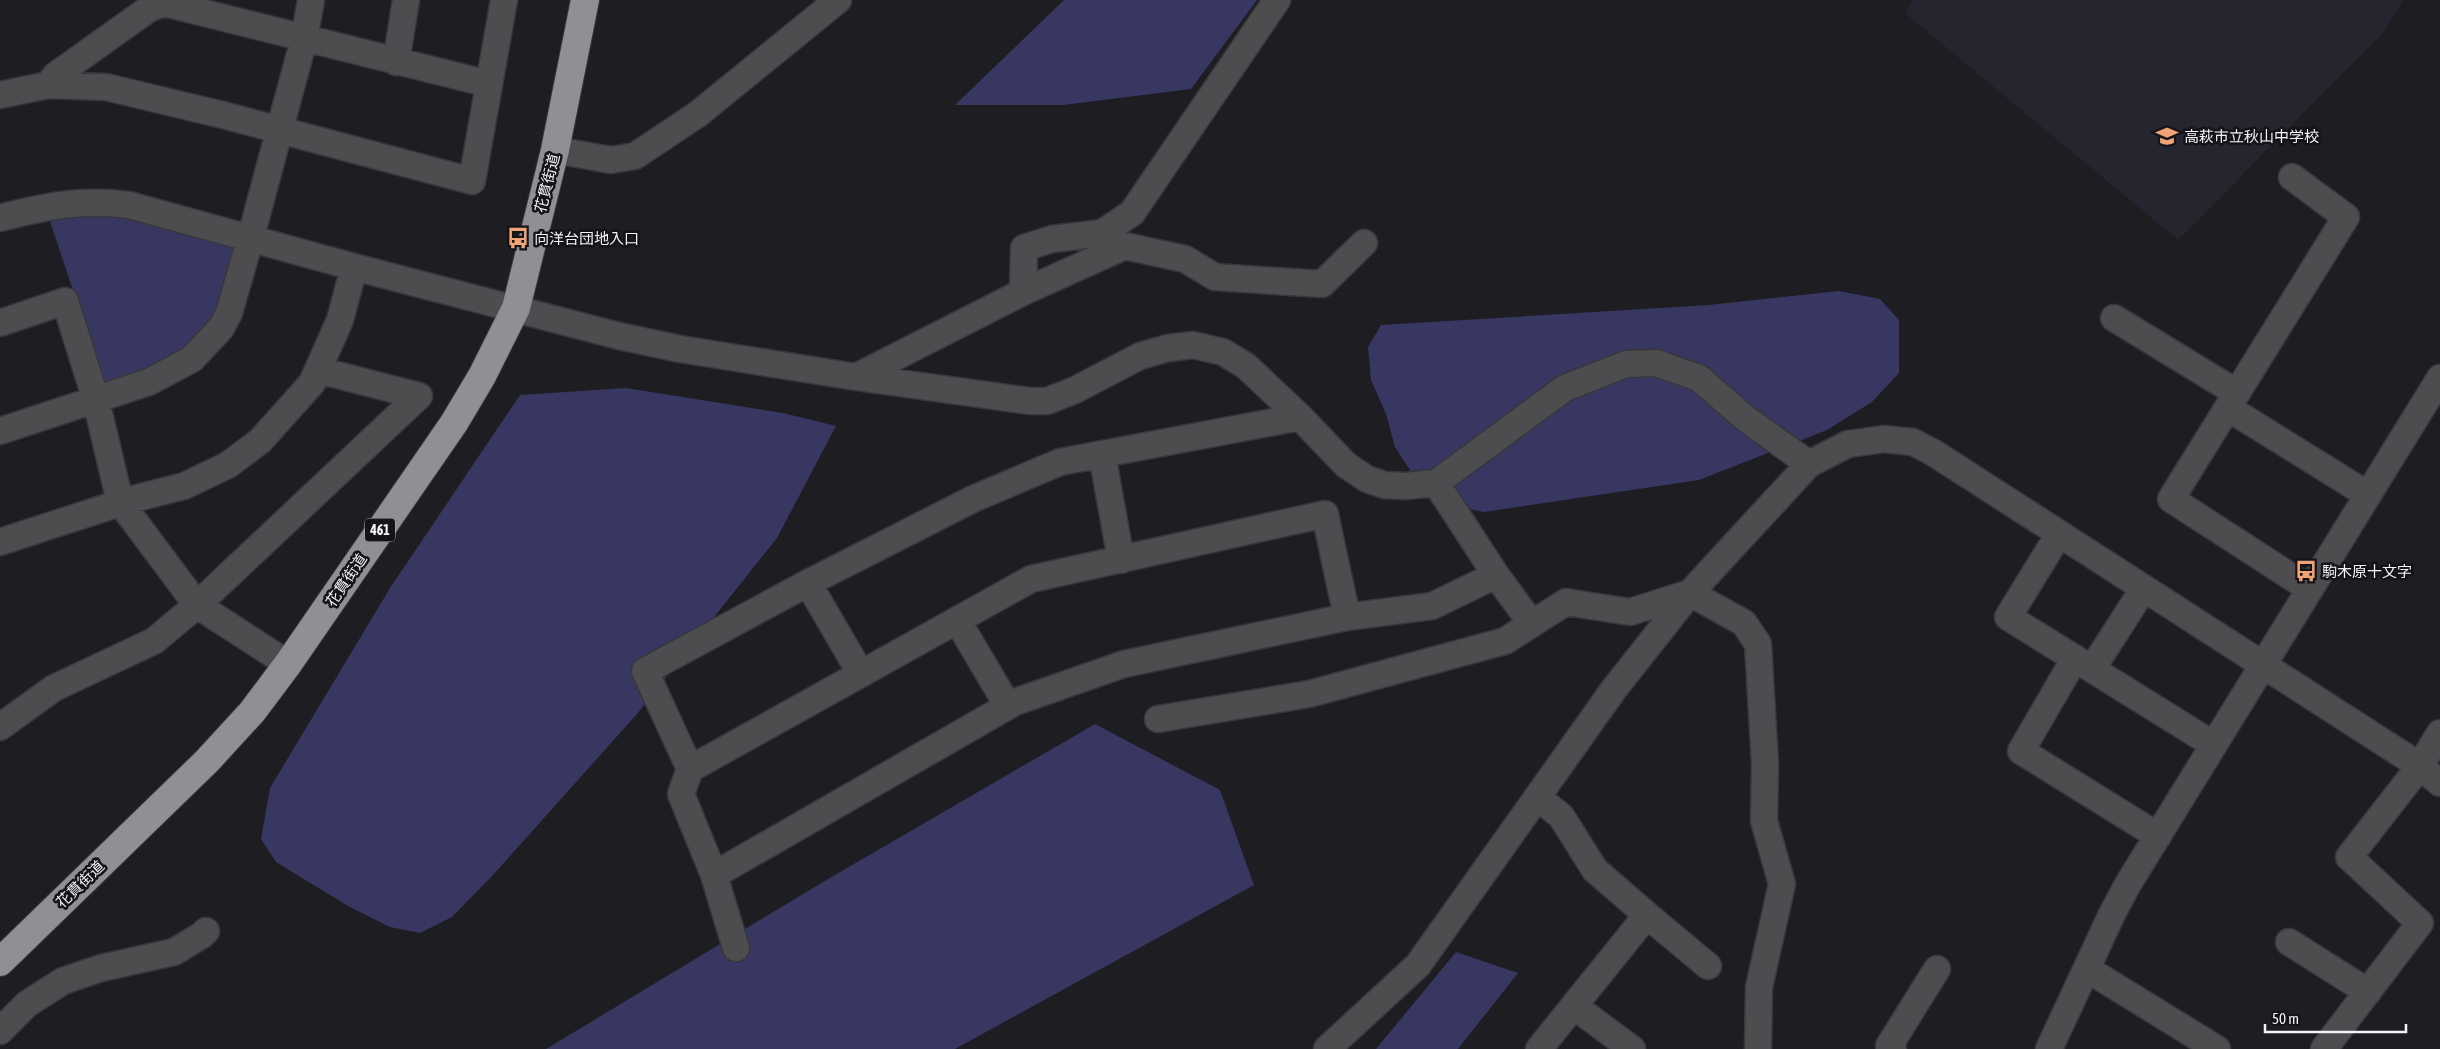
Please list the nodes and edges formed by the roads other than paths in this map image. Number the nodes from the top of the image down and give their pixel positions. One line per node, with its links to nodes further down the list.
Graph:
1 (311, 0): 9 (street)
2 (406, 0): 10 (street)
3 (504, 0): 11 (street)
4 (586, 0): 15 (highway, 花貫街道 / 461)
5 (838, 0): 8 (street)
6 (1277, 0): 21 (street)
7 (211, 7): 9 (street); 12 (street)
8 (817, 9): 15 (street)
9 (304, 40): 10 (street); 14 (street)
10 (396, 62): 11 (street)
11 (489, 84): 14 (street)
12 (48, 85): 13 (street); 14 (street)
13 (0, 95)
14 (279, 132): 18 (street)
15 (555, 150): 22 (highway, 花貫街道 / 461)
16 (2292, 177): 29 (street)
17 (0, 218): 18 (street)
18 (250, 240): 20 (street); 28 (street)
19 (1364, 243): 21 (street)
20 (354, 267): 22 (street); 25 (street)
21 (1023, 292): 26 (street)
22 (516, 308): 26 (street); 49 (highway, 花貫街道 / 461)
23 (2114, 318): 29 (street)
24 (0, 323): 28 (street)
25 (318, 370): 36 (street); 45 (street)
26 (856, 378): 30 (street)
27 (2440, 378): 35 (street)
28 (96, 400): 31 (street); 36 (street)
29 (2232, 400): 35 (street); 43 (street)
30 (1300, 416): 32 (street); 34 (street)
31 (0, 431)
32 (1102, 454): 39 (street); 41 (street)
33 (1809, 464): 34 (street); 37 (street); 44 (street)
34 (1436, 483): 40 (street)
35 (2368, 495): 43 (street)
36 (120, 502): 38 (street); 45 (street)
37 (2059, 534): 42 (street); 50 (street)
38 (0, 542)
39 (1121, 560): 46 (street); 47 (street)
40 (1496, 575): 46 (street); 48 (street)
41 (808, 583): 52 (street); 59 (street)
42 (2144, 588): 50 (street); 51 (street)
43 (2310, 589): 51 (street)
44 (1690, 593): 48 (street); 61 (street); 78 (street)
45 (197, 604): 49 (street); 55 (street)
46 (1347, 617): 53 (street)
47 (957, 620): 52 (street); 53 (street)
48 (1532, 624): 54 (street)
49 (288, 664): 68 (highway, 花貫街道 / 461)
50 (2083, 664): 57 (street); 62 (street)
51 (2263, 666): 57 (street); 58 (street)
52 (861, 674): 59 (street)
53 (1008, 706): 63 (street)
54 (1158, 719)
55 (0, 727)
56 (2440, 733): 58 (street)
57 (2214, 745): 62 (street)
58 (2420, 766): 60 (street); 72 (street)
59 (690, 769): 63 (street)
60 (2440, 783)
61 (1537, 797): 64 (street); 75 (street)
62 (2158, 836): 71 (street)
63 (714, 875): 67 (street)
64 (1647, 915): 69 (street); 73 (street)
65 (206, 931): 74 (street)
66 (2289, 942): 72 (street)
67 (736, 948)
68 (0, 962)
69 (1708, 966)
70 (1937, 969): 79 (street)
71 (2087, 969): 80 (street); 81 (street)
72 (2368, 992): 82 (street)
73 (1574, 1006): 76 (street); 77 (street)
74 (0, 1030)
75 (1328, 1049)
76 (1539, 1049)
77 (1632, 1049)
78 (1758, 1049)
79 (1893, 1049)
80 (2049, 1049)
81 (2217, 1049)
82 (2324, 1049)

